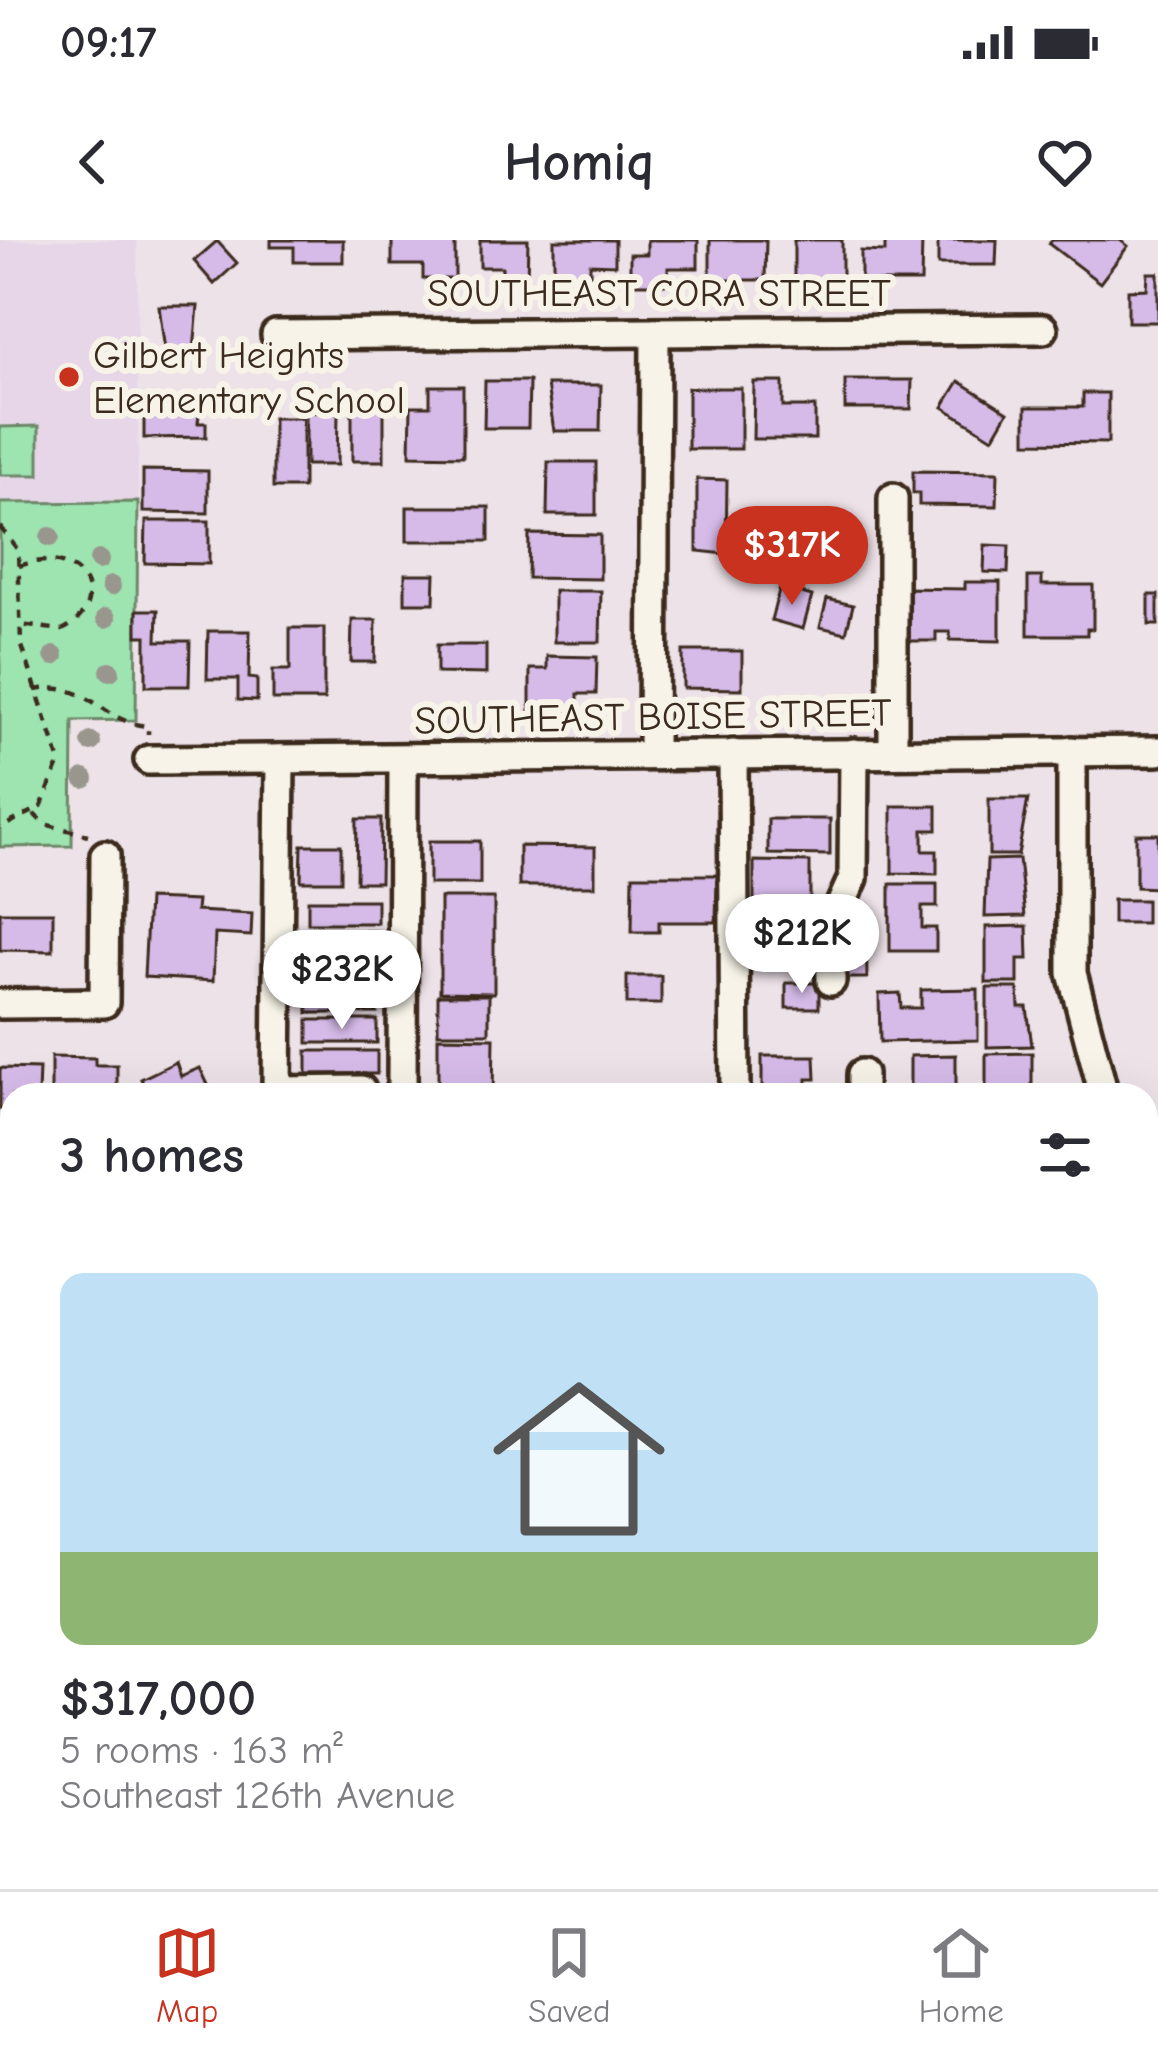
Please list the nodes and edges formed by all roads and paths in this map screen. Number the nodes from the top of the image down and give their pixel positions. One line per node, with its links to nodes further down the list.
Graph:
1 (1043, 329): 2 (street, SOUTHEAST CORA STREET)
2 (655, 332): 3 (street, SOUTHEAST CORA STREET); 13 (street)
3 (276, 335)
4 (893, 498): 11 (street)
5 (0, 527): 6 (path)
6 (18, 566): 7 (path); 7 (path)
7 (20, 625): 8 (path)
8 (35, 690): 17 (path); 18 (path)
9 (1072, 751): 10 (street, SOUTHEAST BOISE STREET); 11 (street, SOUTHEAST BOISE STREET); 26 (street)
10 (1158, 751)
11 (893, 752): 12 (street, SOUTHEAST BOISE STREET)
12 (854, 753): 14 (street, SOUTHEAST BOISE STREET); 21 (street)
13 (652, 754): 14 (street, SOUTHEAST BOISE STREET); 16 (street, SOUTHEAST BOISE STREET)
14 (733, 754): 25 (street)
15 (280, 759): 16 (street, SOUTHEAST BOISE STREET); 17 (street, SOUTHEAST BOISE STREET); 23 (street)
16 (403, 759): 24 (street)
17 (148, 760)
18 (34, 814): 19 (path); 20 (path)
19 (0, 828)
20 (105, 855): 22 (street)
21 (831, 982)
22 (0, 1004)
23 (278, 1083)
24 (402, 1083)
25 (735, 1083)
26 (1100, 1083)

